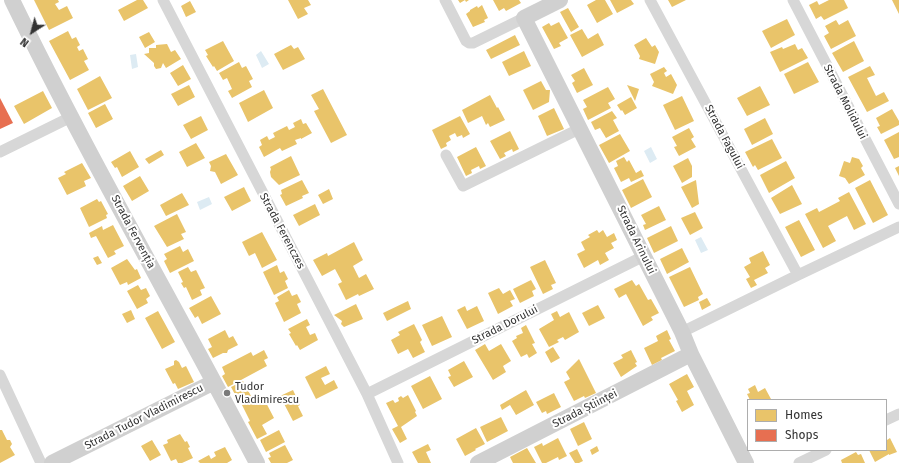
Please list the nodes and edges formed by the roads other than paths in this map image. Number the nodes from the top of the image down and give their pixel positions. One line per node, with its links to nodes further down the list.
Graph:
1 (12, 0): 8 (street, Strada Fervenția)
2 (163, 0): 20 (street, Strada Ferenczes)
3 (445, 0): 7 (street)
4 (560, 0): 7 (street)
5 (650, 0): 15 (street, Strada Fagului)
6 (793, 0): 12 (street, Strada Molidului)
7 (524, 18): 9 (street, Strada Arinului)
8 (71, 117): 10 (street); 19 (street, Strada Fervenția)
9 (580, 128): 11 (street); 14 (street, Strada Arinului)
10 (0, 152)
11 (446, 155)
12 (899, 204)
13 (899, 227): 15 (street)
14 (644, 256): 16 (street, Strada Arinului); 20 (street, Strada Dorului)
15 (798, 274): 16 (street)
16 (682, 332): 17 (street, Strada Arinului)
17 (691, 354): 28 (street, Strada Științei); 29 (street, Strada Arinului)
18 (0, 375): 24 (street)
19 (214, 382): 25 (street, Strada Tudor Vladimirescu); 26 (street, Strada Fervenția)
20 (367, 394): 27 (street, Strada Ferenczes)
21 (899, 414): 22 (street)
22 (887, 420)
23 (824, 451): 30 (street)
24 (41, 463)
25 (52, 463)
26 (257, 463)
27 (398, 463)
28 (478, 463)
29 (746, 463)
30 (799, 463)

